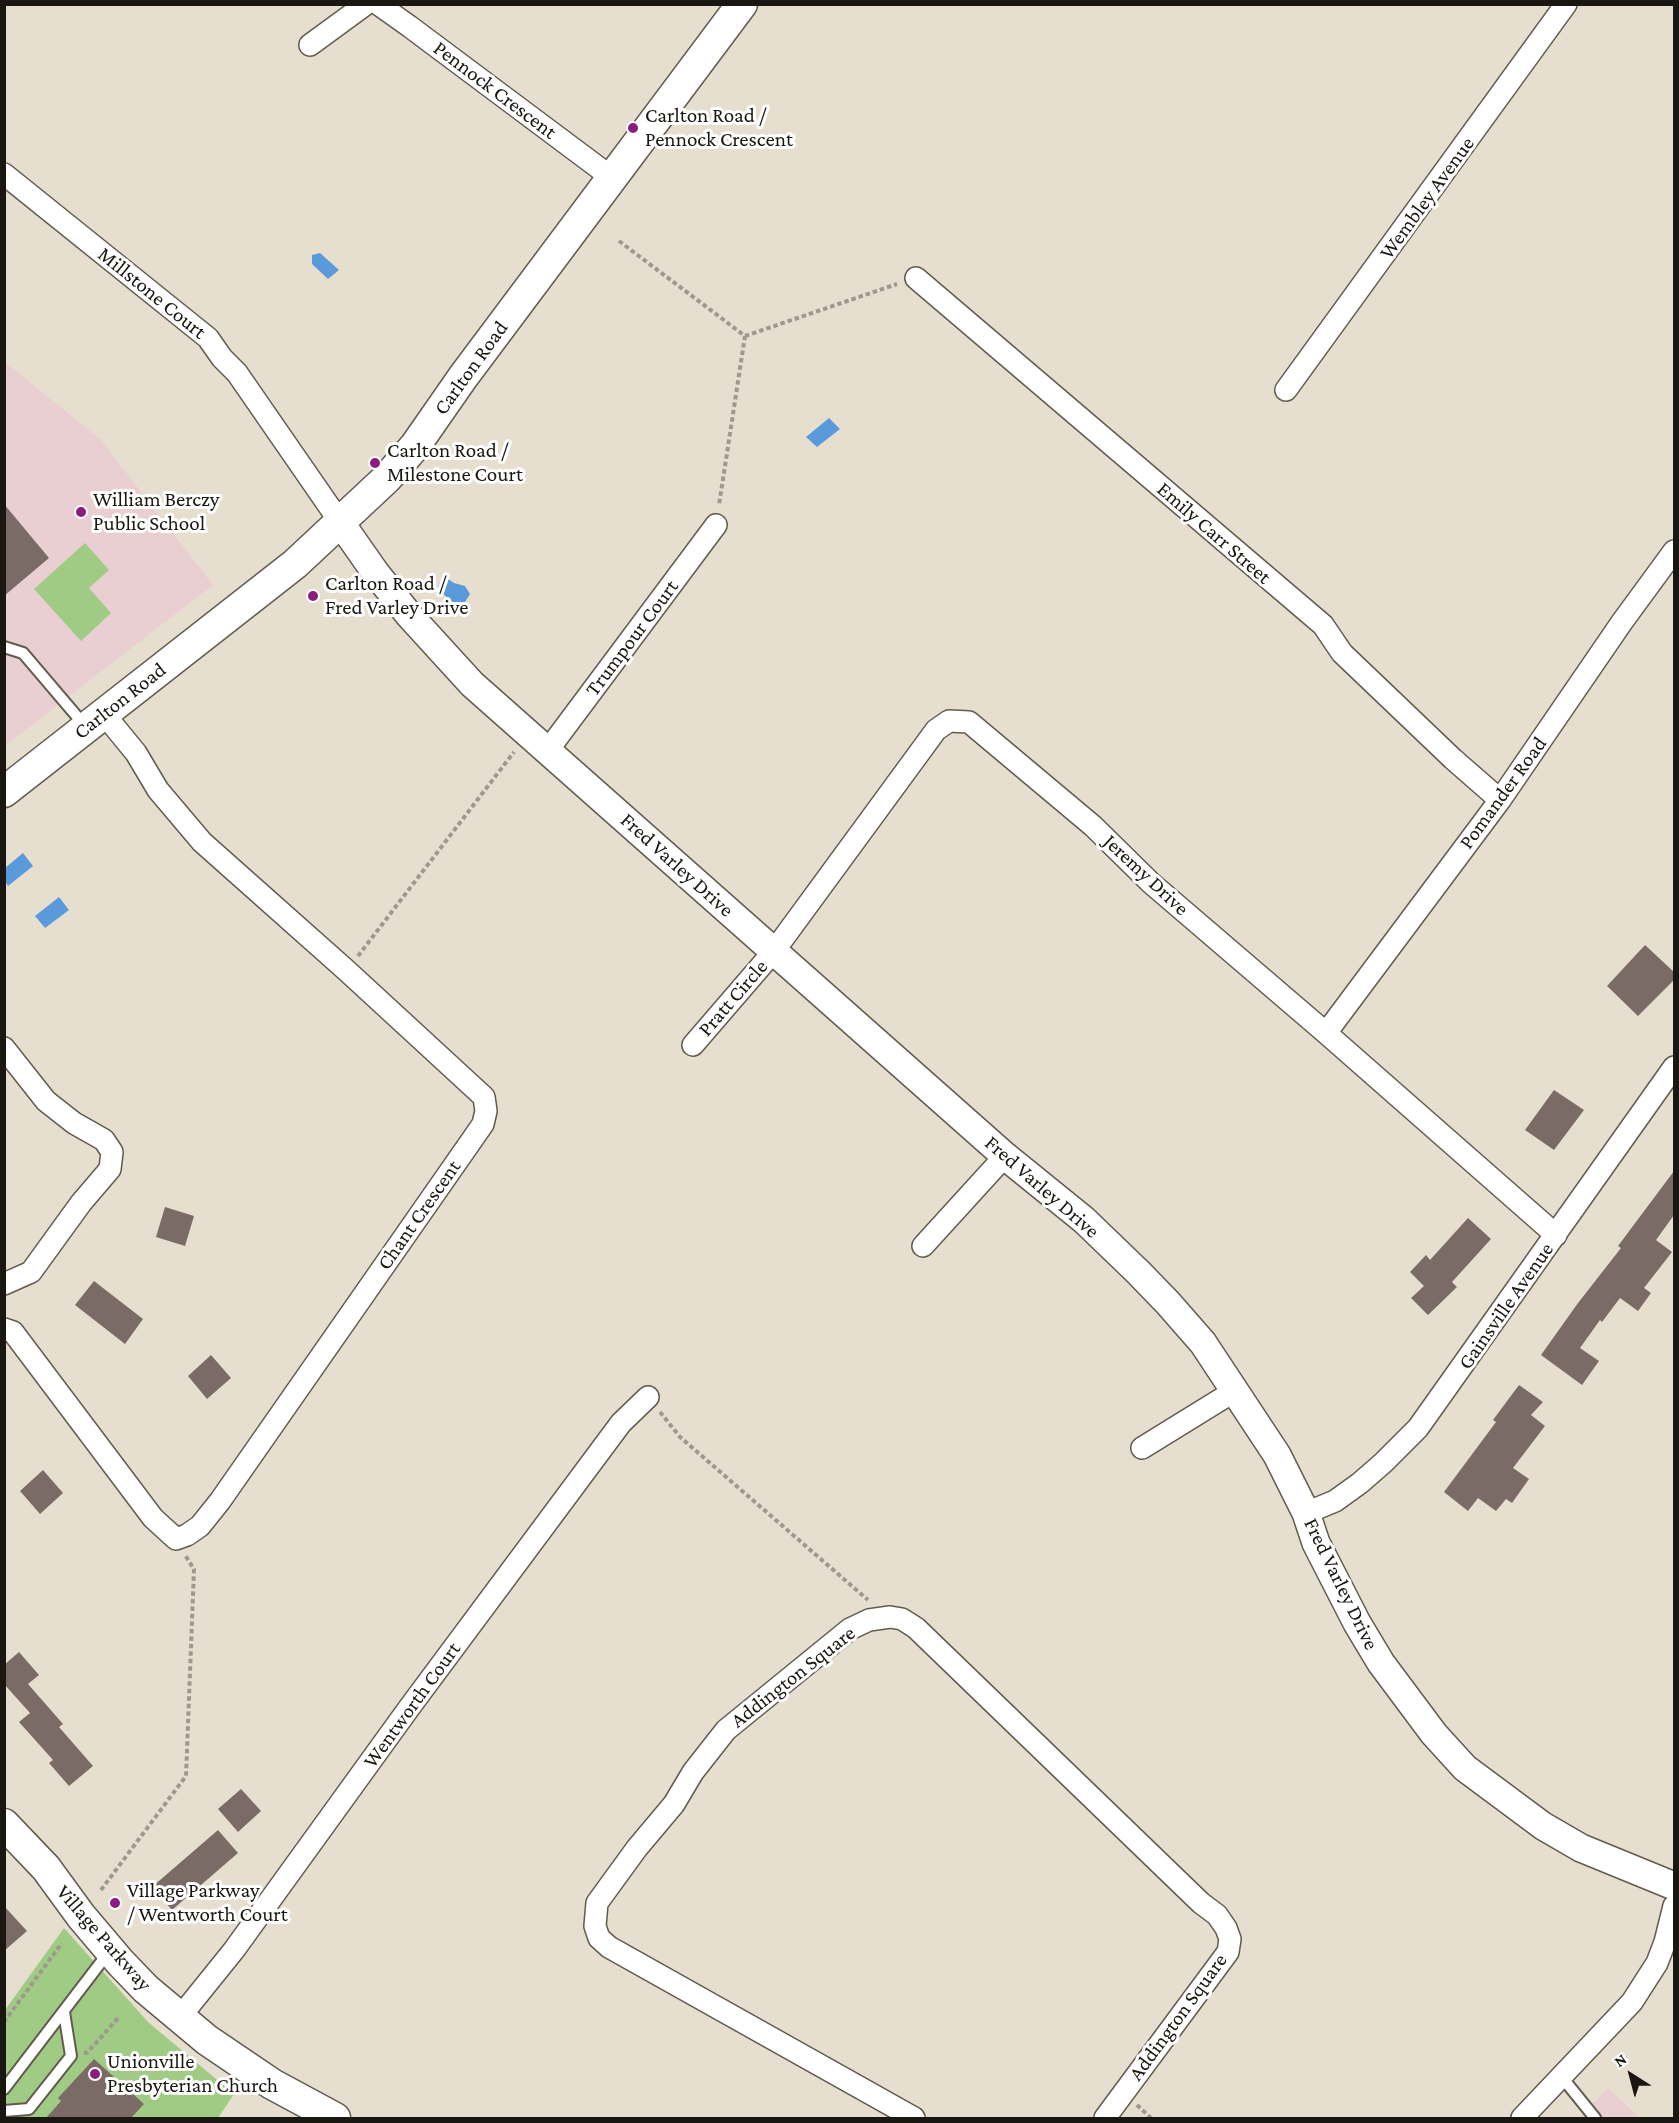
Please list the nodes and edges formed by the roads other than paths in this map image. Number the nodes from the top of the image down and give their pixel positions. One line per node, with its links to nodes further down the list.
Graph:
1 (366, 4): 5 (street)
2 (378, 4): 7 (street, Pennock Crescent)
3 (741, 4): 7 (main road, Carlton Road)
4 (1566, 4): 9 (street, Wembley Avenue)
5 (310, 45)
6 (4, 174): 10 (street, Millstone Court)
7 (611, 177): 10 (main road, Carlton Road)
8 (916, 278): 17 (street, Emily Carr Street)
9 (1286, 390)
10 (340, 522): 14 (main road, Carlton Road); 15 (street, Fred Varley Drive)
11 (716, 525): 15 (street, Trumpour Court)
12 (1674, 551): 17 (street, Pomander Road)
13 (4, 647): 14 (lane)
14 (95, 720): 16 (main road, Carlton Road); 27 (street, Chant Crescent)
15 (538, 741): 18 (street, Fred Varley Drive)
16 (4, 792)
17 (1500, 800): 19 (street, Pomander Road)
18 (774, 951): 19 (street, Jeremy Drive); 20 (street, Pratt Circle); 23 (street, Fred Varley Drive)
19 (1326, 1033): 24 (street, Jeremy Drive)
20 (693, 1045)
21 (4, 1048): 26 (street)
22 (1674, 1067): 24 (street, Gainsville Avenue)
23 (1005, 1156): 25 (street); 28 (street, Fred Varley Drive)
24 (1556, 1234): 31 (street, Gainsville Avenue)
25 (923, 1246)
26 (4, 1284)
27 (4, 1329)
28 (1236, 1390): 30 (street); 31 (street, Fred Varley Drive)
29 (648, 1397): 37 (street, Wentworth Court)
30 (1142, 1448)
31 (1306, 1513): 33 (street, Fred Varley Drive)
32 (4, 1824): 35 (main road, Village Parkway)
33 (1674, 1886)
34 (1674, 1906): 38 (street)
35 (110, 1951): 36 (lane); 37 (main road, Village Parkway)
36 (64, 2012): 39 (lane); 40 (lane)
37 (180, 2017): 41 (main road, Village Parkway)
38 (1561, 2076): 44 (street); 45 (lane)
39 (4, 2089)
40 (4, 2111)
41 (334, 2118)
42 (914, 2118): 43 (street, Addington Square)
43 (1105, 2118)
44 (1522, 2118)
45 (1595, 2118)

